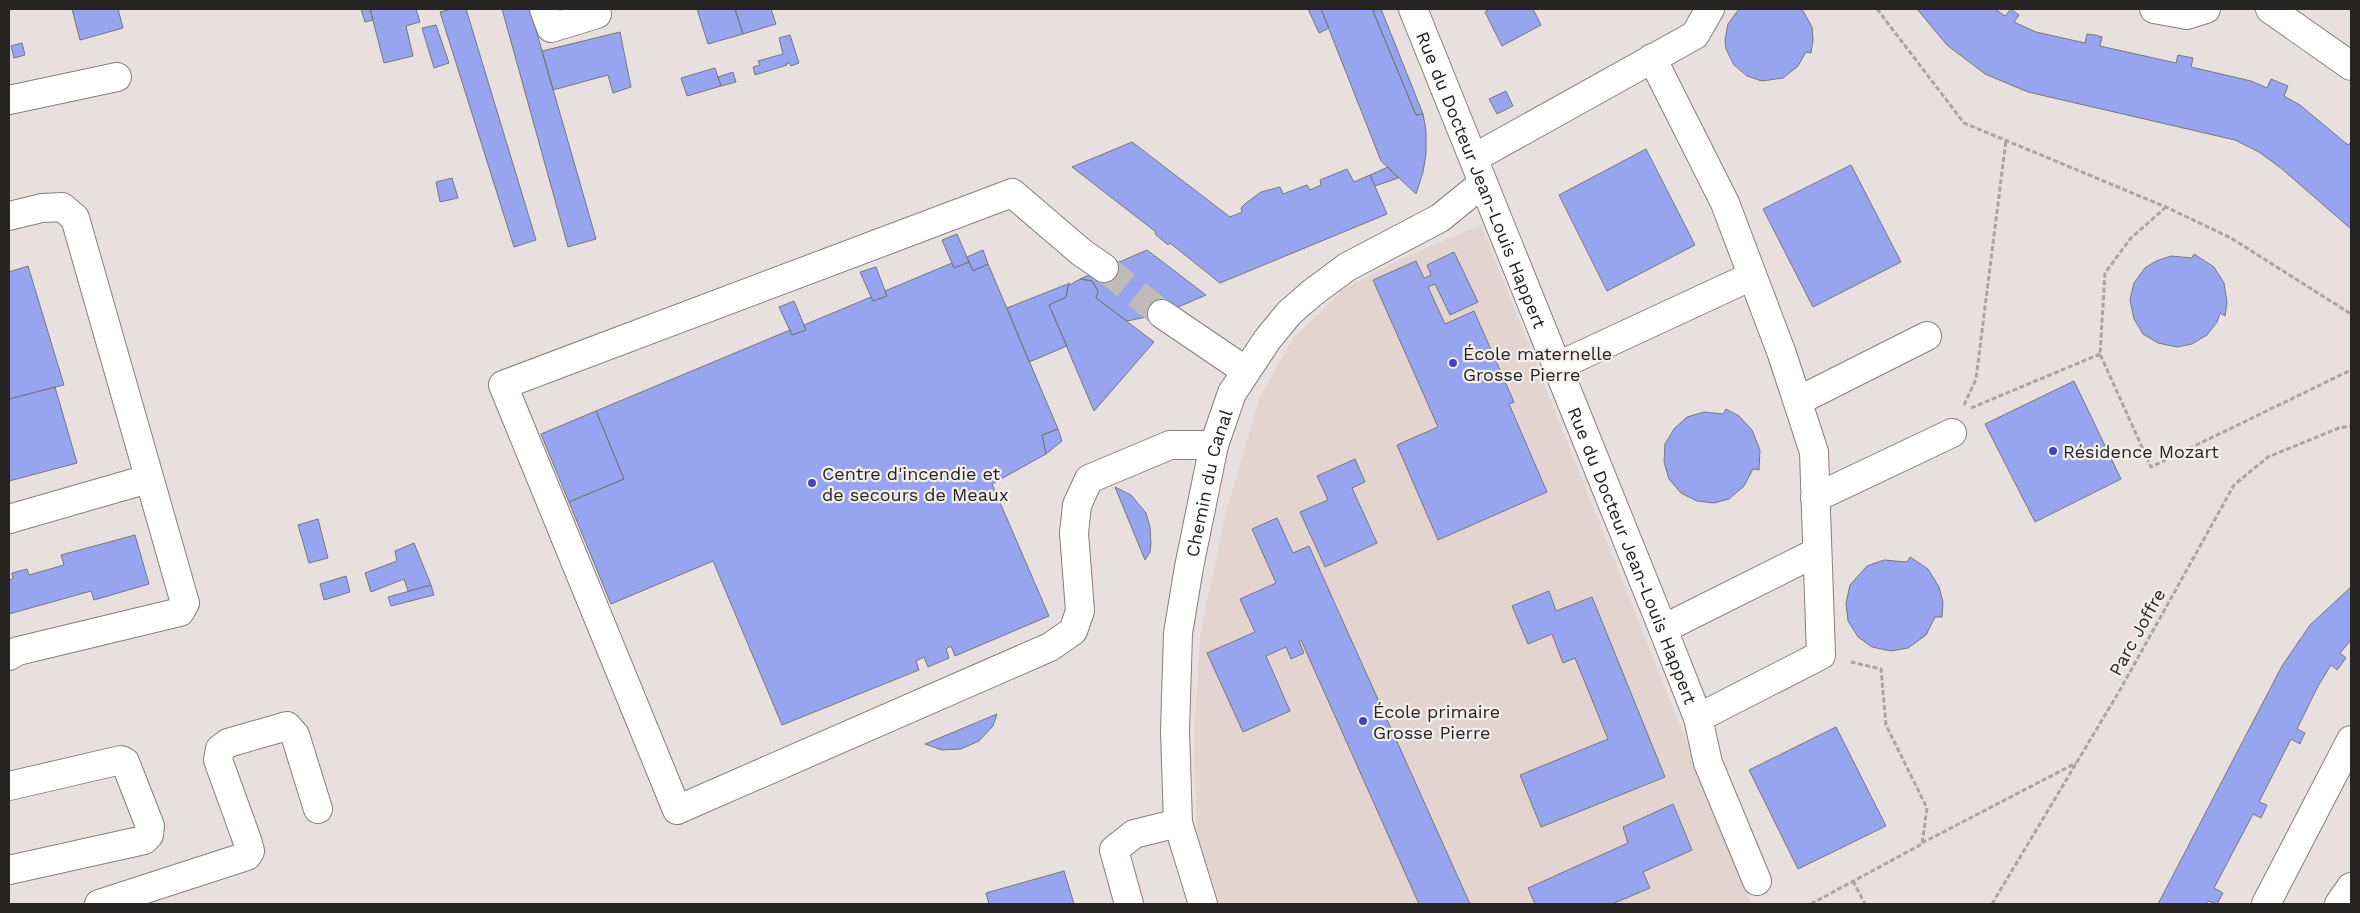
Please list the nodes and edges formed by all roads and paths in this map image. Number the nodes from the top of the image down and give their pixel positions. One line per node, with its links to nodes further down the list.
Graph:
1 (544, 9): 8 (street)
2 (1413, 9): 14 (street, Rue du Docteur Jean-Louis Happert)
3 (1710, 9): 9 (street)
4 (1877, 9): 13 (path)
5 (2154, 9): 6 (street)
6 (2206, 9)
7 (2270, 9): 10 (street)
8 (598, 14)
9 (1652, 58): 14 (street); 19 (street)
10 (2351, 66)
11 (117, 77): 12 (street)
12 (9, 100)
13 (2006, 140): 16 (path); 28 (path)
14 (1474, 158): 15 (street, Rue du Docteur Jean-Louis Happert)
15 (1483, 183): 24 (street, Rue du Docteur Jean-Louis Happert); 26 (street, Chemin du Canal)
16 (2166, 208): 21 (path); 23 (path)
17 (9, 216): 31 (street)
18 (1104, 268): 30 (street)
19 (1752, 276): 24 (street); 27 (street)
20 (1162, 314): 26 (street)
21 (2351, 314)
22 (1927, 336): 27 (street)
23 (2100, 354): 25 (path); 28 (path)
24 (1558, 366): 35 (street, Rue du Docteur Jean-Louis Happert)
25 (2351, 370)
26 (1246, 372): 30 (street, Chemin du Canal)
27 (1798, 401): 32 (street)
28 (1957, 423): 32 (street)
29 (2351, 426): 40 (path, Parc Joffre)
30 (1214, 445): 43 (street, Chemin du Canal)
31 (148, 479): 33 (street); 37 (street)
32 (1816, 498): 34 (street)
33 (9, 519)
34 (1817, 552): 35 (street); 36 (street)
35 (1663, 629): 38 (street, Rue du Docteur Jean-Louis Happert)
36 (1821, 655): 38 (street); 44 (path)
37 (9, 656)
38 (1698, 718): 46 (street, Rue du Docteur Jean-Louis Happert)
39 (2351, 740): 55 (street)
40 (2076, 763): 44 (path); 54 (path, Parc Joffre)
41 (9, 786): 45 (street)
42 (318, 809): 49 (street)
43 (1178, 823): 50 (street); 51 (street, Chemin du Canal)
44 (1922, 844): 47 (path)
45 (9, 870)
46 (1757, 881)
47 (1853, 881): 52 (path); 53 (path)
48 (2351, 888): 56 (street)
49 (99, 904)
50 (1129, 904)
51 (1203, 904)
52 (1811, 904)
53 (1865, 904)
54 (1992, 904)
55 (2266, 904)
56 (2339, 904)

